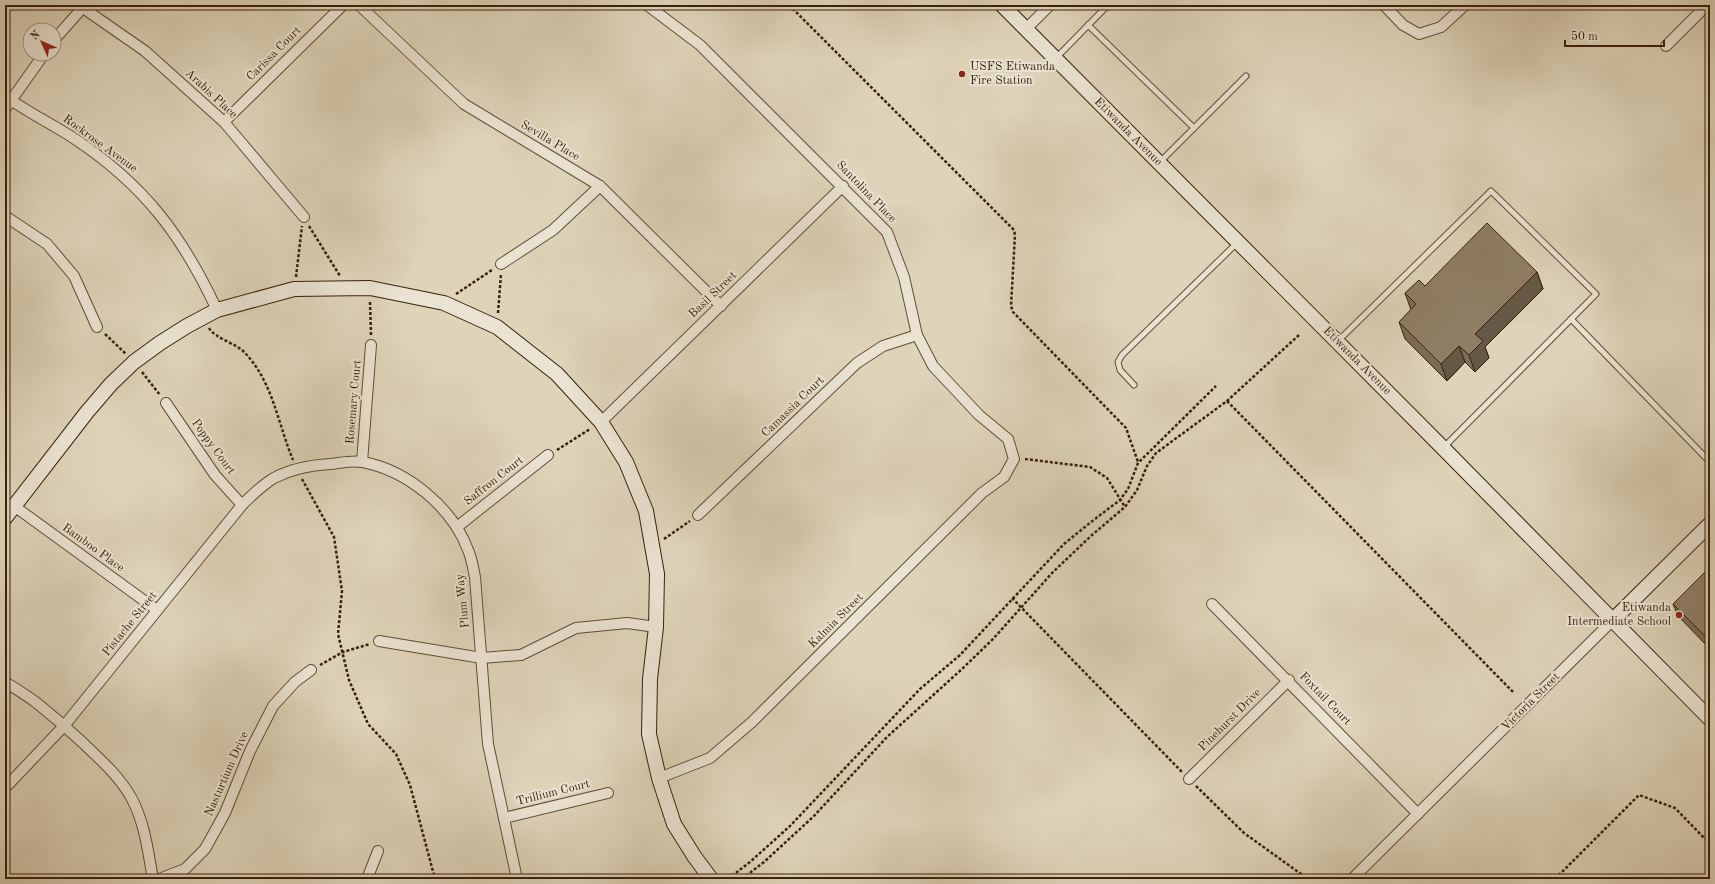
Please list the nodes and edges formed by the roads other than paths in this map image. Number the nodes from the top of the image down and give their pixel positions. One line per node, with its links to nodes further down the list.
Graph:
1 (343, 5): 19 (street, Carissa Court)
2 (359, 5): 22 (street, Sevilla Place)
3 (647, 5): 23 (street, Santolina Place)
4 (1002, 5): 12 (street, Etiwanda Avenue)
5 (1050, 5): 12 (street)
6 (1108, 5): 11 (lane)
7 (1384, 5): 8 (street)
8 (1465, 5)
9 (1707, 5): 14 (street)
10 (84, 7): 13 (street); 19 (street, Arabis Place)
11 (1088, 25): 15 (lane); 20 (lane)
12 (1026, 29): 15 (street, Etiwanda Avenue)
13 (62, 31)
14 (1666, 46)
15 (1056, 59): 21 (street, Etiwanda Avenue)
16 (38, 62): 18 (street)
17 (1246, 76): 20 (lane)
18 (7, 102): 29 (street, Rockrose Avenue)
19 (224, 122): 25 (street, Arabis Place)
20 (1194, 128): 21 (lane)
21 (1160, 163): 26 (street, Etiwanda Avenue)
22 (600, 186): 27 (street); 28 (street, Sevilla Place)
23 (843, 186): 28 (street, Basil Street); 32 (street, Santolina Place)
24 (5, 216): 31 (street)
25 (304, 217)
26 (1238, 242): 33 (street, Etiwanda Avenue); 35 (lane)
27 (501, 264)
28 (721, 306): 37 (street, Basil Street)
29 (217, 310): 37 (street); 45 (street)
30 (1571, 319): 33 (lane); 38 (lane); 42 (lane)
31 (97, 327)
32 (917, 335): 40 (street, Santolina Place); 46 (street, Camassia Court)
33 (1338, 342): 38 (street, Etiwanda Avenue)
34 (371, 345): 41 (street, Rosemary Court)
35 (1134, 385)
36 (166, 403): 44 (street, Poppy Court)
37 (601, 422): 53 (street)
38 (1443, 448): 52 (street, Etiwanda Avenue)
39 (548, 455): 49 (street, Saffron Court)
40 (1014, 459): 61 (street, Kalmia Street)
41 (362, 462): 43 (street, Plum Way); 49 (street, Plum Way)
42 (1710, 462)
43 (275, 477): 44 (street, Pistache Street)
44 (242, 505): 51 (street, Pistache Street)
45 (14, 506): 47 (street); 51 (street, Bamboo Place)
46 (698, 515)
47 (5, 518)
48 (1710, 524): 52 (street, Victoria Street)
49 (457, 527): 55 (street, Plum Way)
50 (1212, 604): 57 (street, Foxtail Court)
51 (157, 610): 60 (street, Pistache Street)
52 (1612, 621): 59 (street, Etiwanda Avenue); 65 (street, Victoria Street)
53 (656, 627): 55 (street); 61 (street)
54 (379, 641): 55 (street)
55 (482, 658): 66 (street, Plum Way)
56 (311, 670): 69 (street, Nasturtium Drive)
57 (1288, 680): 62 (street, Pinehurst Drive); 65 (street, Foxtail Court)
58 (5, 682): 60 (street)
59 (1710, 719)
60 (64, 726): 63 (street, Pistache Street); 68 (street)
61 (659, 778): 72 (street)
62 (1189, 778)
63 (5, 788)
64 (608, 793): 66 (street, Trillium Court)
65 (1418, 814): 73 (street, Victoria Street)
66 (504, 818): 71 (street, Plum Way)
67 (378, 852): 70 (street)
68 (153, 879)
69 (159, 879)
70 (366, 879)
71 (517, 879)
72 (711, 879)
73 (1352, 879)

